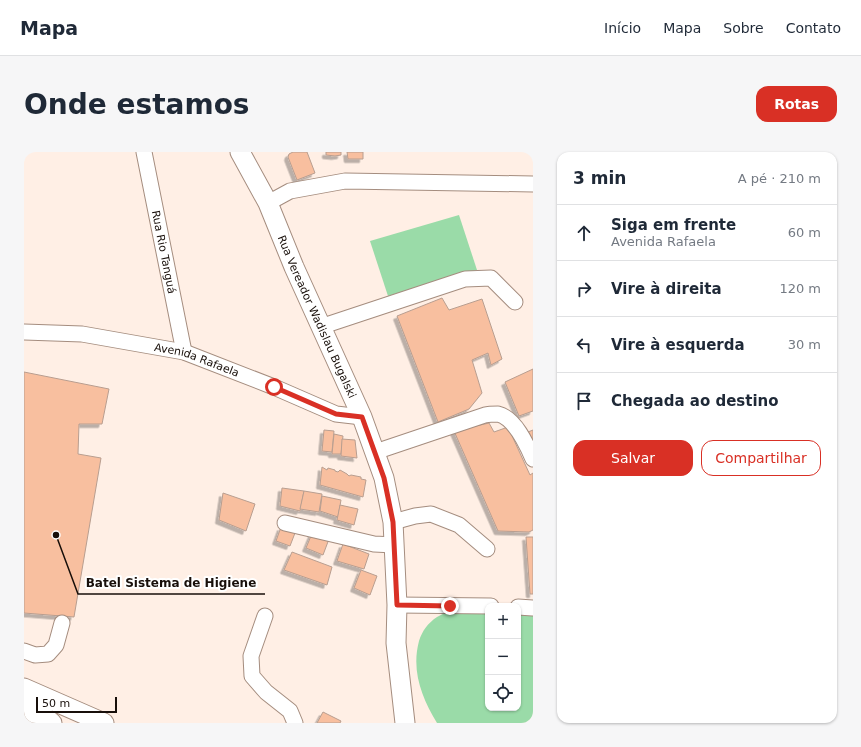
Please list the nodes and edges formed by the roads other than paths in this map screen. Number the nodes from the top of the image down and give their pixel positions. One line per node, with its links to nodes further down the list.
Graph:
1 (144, 152): 8 (street, Rua Rio Tanguá)
2 (240, 152): 4 (main road, Rua Vereador Wadislau Bugalski)
3 (533, 184): 4 (street)
4 (268, 203): 6 (main road, Rua Vereador Wadislau Bugalski)
5 (514, 302): 6 (street)
6 (320, 327): 9 (main road, Rua Vereador Wadislau Bugalski)
7 (24, 332): 8 (street, Avenida Rafaela)
8 (184, 352): 9 (street, Avenida Rafaela)
9 (362, 417): 10 (main road, Rua Vereador Wadislau Bugalski)
10 (375, 452): 11 (street); 12 (main road, Rua Vereador Wadislau Bugalski)
11 (533, 459)
12 (393, 522): 14 (main road, Rua Vereador Wadislau Bugalski); 15 (street)
13 (285, 523): 14 (street)
14 (394, 545): 16 (main road, Rua Vereador Wadislau Bugalski)
15 (487, 549)
16 (397, 605): 17 (street); 26 (main road, Rua Vereador Wadislau Bugalski)
17 (485, 606)
18 (521, 607): 19 (street)
19 (533, 608)
20 (266, 616): 30 (street)
21 (62, 623): 22 (street)
22 (24, 651)
23 (24, 688): 29 (main road)
24 (24, 698): 28 (main road)
25 (24, 717): 27 (main road)
26 (406, 721)
27 (36, 723)
28 (52, 723)
29 (104, 723)
30 (295, 723)

